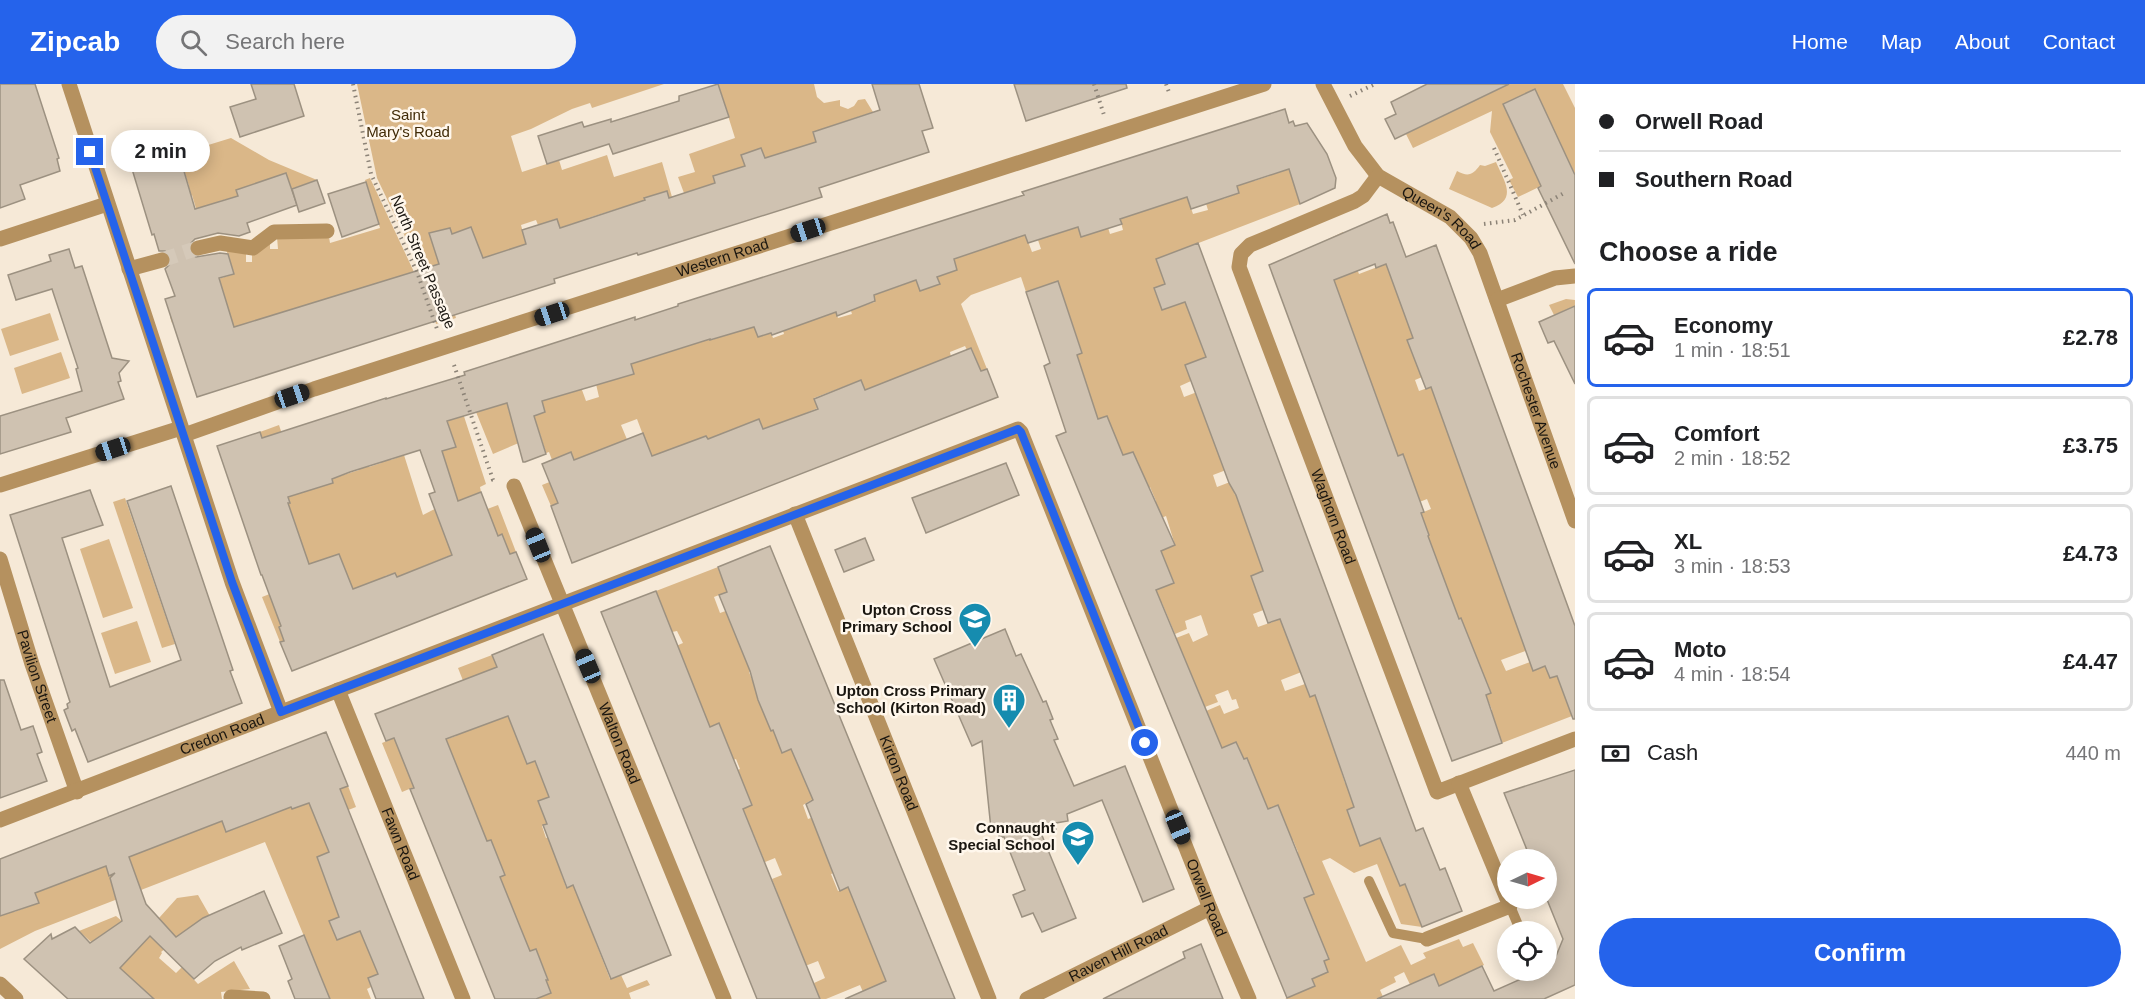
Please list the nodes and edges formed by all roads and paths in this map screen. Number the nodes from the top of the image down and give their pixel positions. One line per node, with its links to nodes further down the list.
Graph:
1 (69, 84): 10 (street)
2 (353, 84): 20 (path, North Street Passage)
3 (1094, 84): 6 (path)
4 (1264, 84): 20 (street, Western Road)
5 (1323, 84): 8 (street, Queen's Road)
6 (1097, 93)
7 (1494, 148): 11 (path)
8 (1378, 176): 12 (street, Queen's Road); 33 (street, Waghorn Road)
9 (1566, 192): 11 (path)
10 (107, 204): 14 (street); 17 (street)
11 (1523, 216): 12 (path)
12 (1461, 226): 19 (street, Queen's Road)
13 (327, 231): 15 (street)
14 (0, 239)
15 (198, 248)
16 (162, 260): 17 (street)
17 (129, 269): 22 (street)
18 (1575, 276): 19 (street)
19 (1497, 300): 27 (street, Rochester Avenue)
20 (448, 347): 22 (street, Western Road); 23 (path, North Street Passage)
21 (1018, 429): 26 (street, Credon Road); 38 (street, Orwell Road)
22 (183, 431): 24 (street, Western Road); 31 (street)
23 (493, 480)
24 (0, 485)
25 (514, 486): 29 (street, Walton Road)
26 (795, 514): 29 (street, Credon Road); 47 (street, Kirton Road)
27 (1575, 521)
28 (0, 559): 34 (street, Pavilion Street)
29 (562, 604): 30 (street, Credon Road); 46 (street, Walton Road)
30 (338, 690): 31 (street, Credon Road); 45 (street, Fawn Road)
31 (281, 712): 34 (street, Credon Road)
32 (1575, 739): 33 (street, Waghorn Road)
33 (1459, 783): 36 (street)
34 (76, 792): 35 (street, Credon Road)
35 (0, 820)
36 (1497, 875)
37 (1369, 881): 40 (lane)
38 (1210, 908): 48 (street, Raven Hill Road); 49 (street, Orwell Road)
39 (1502, 909): 40 (street)
40 (1426, 939)
41 (0, 984): 43 (street)
42 (231, 998): 44 (street)
43 (16, 999)
44 (263, 999)
45 (463, 999)
46 (724, 999)
47 (989, 999)
48 (1027, 999)
49 (1249, 999)

